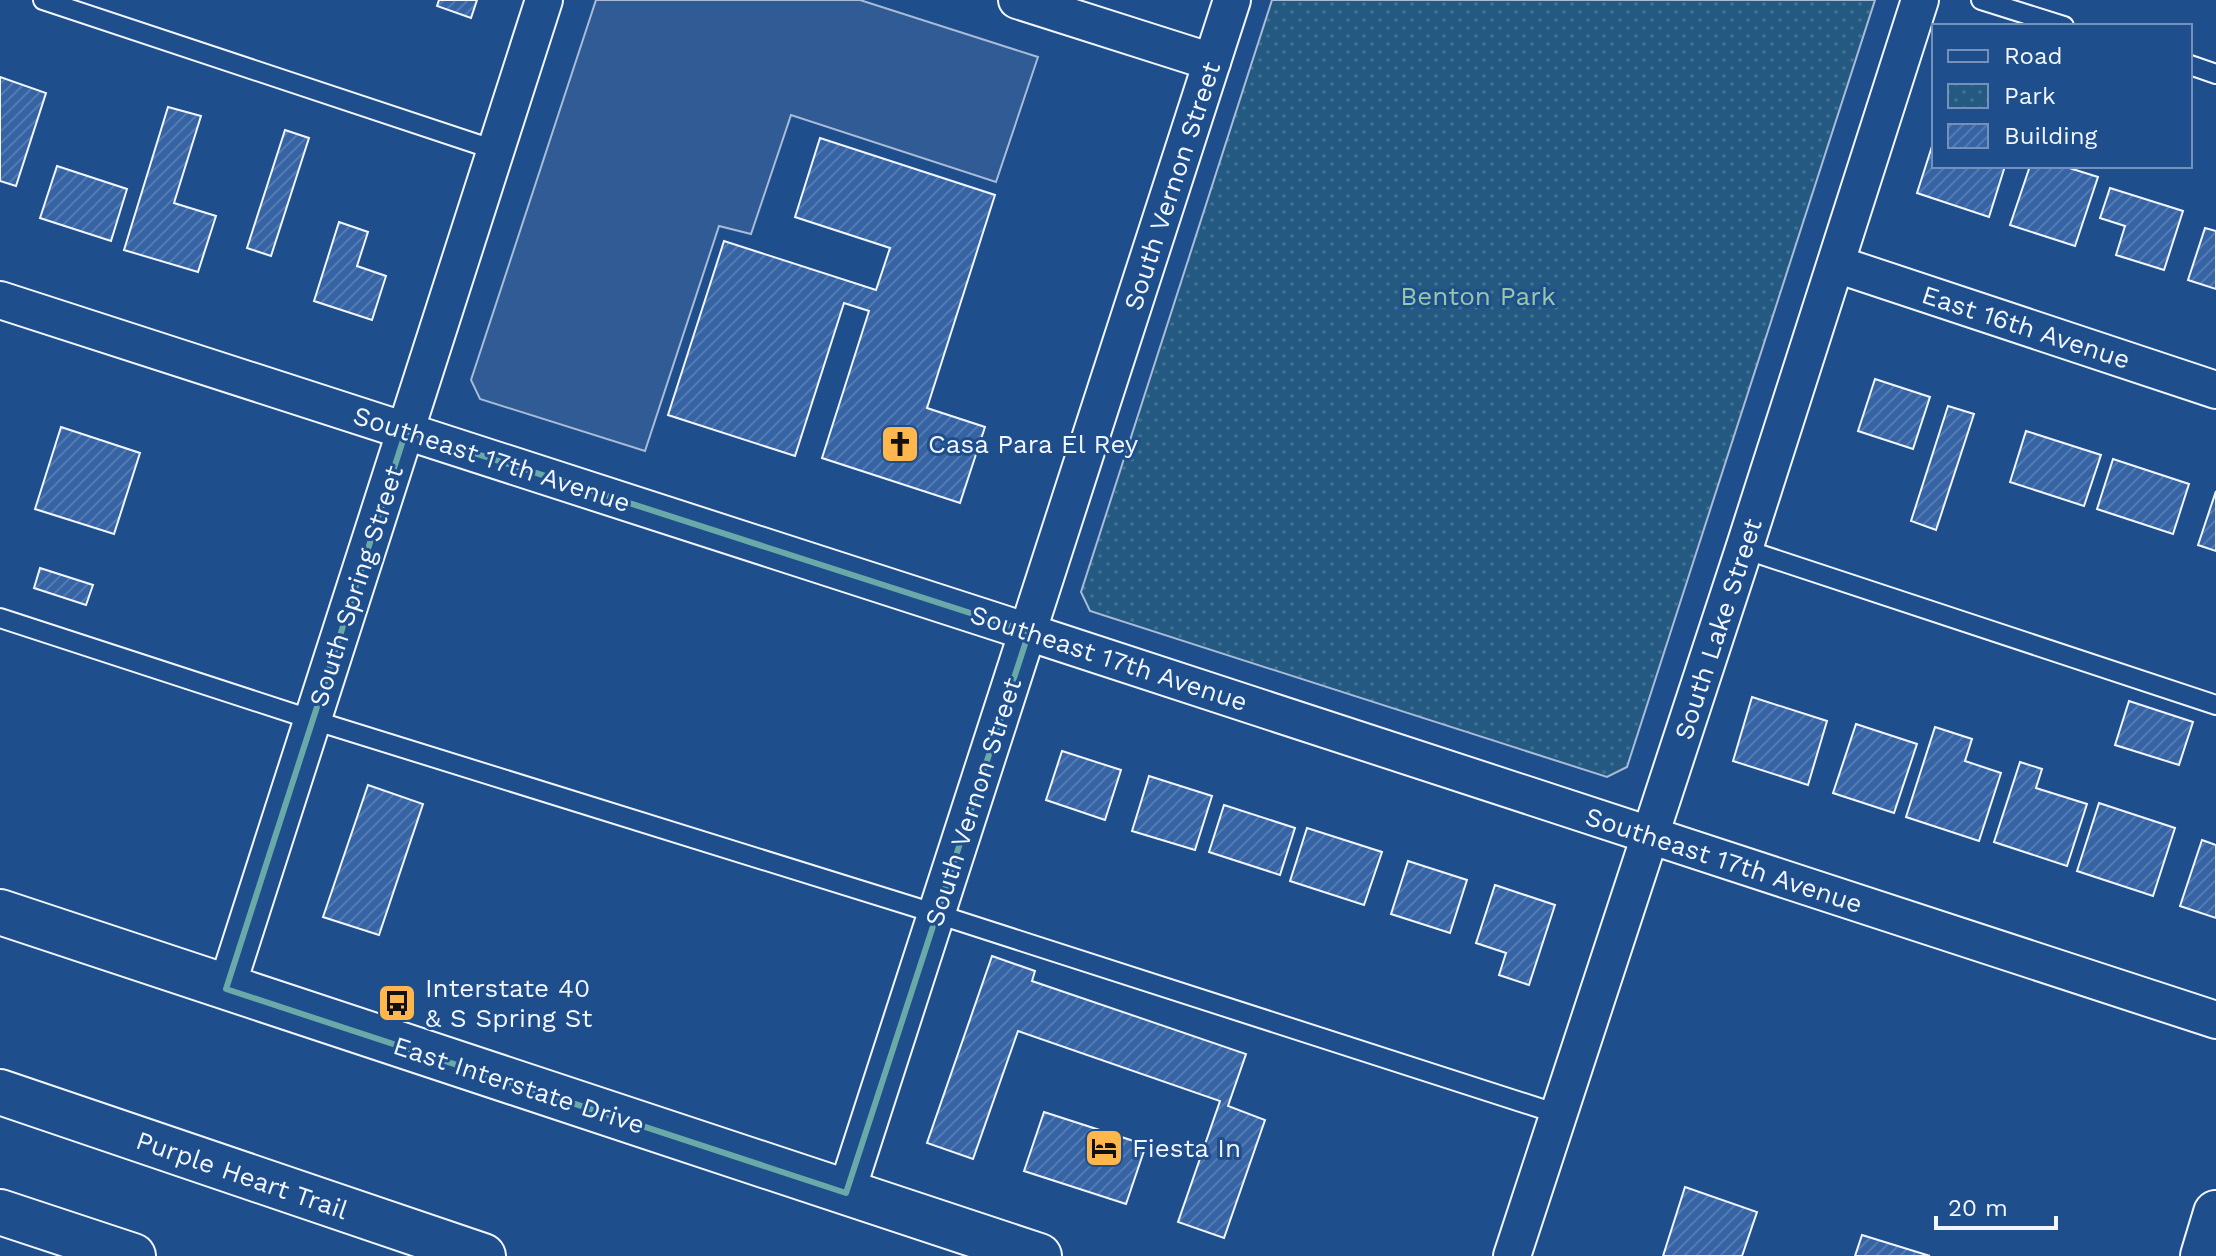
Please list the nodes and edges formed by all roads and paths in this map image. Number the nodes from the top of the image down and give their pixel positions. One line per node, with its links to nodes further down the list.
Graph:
1 (43, 0): 11 (lane)
2 (544, 0): 11 (street, South Spring Street)
3 (1017, 0): 8 (street)
4 (1232, 0): 8 (street, South Vernon Street)
5 (1920, 0): 12 (street, South Lake Street)
6 (1981, 0): 7 (lane)
7 (2058, 24)
8 (1212, 62): 18 (street, South Vernon Street)
9 (2192, 66): 10 (lane)
10 (2216, 74)
11 (495, 150): 15 (street, South Spring Street)
12 (1836, 264): 14 (street, East 16th Avenue); 16 (street, South Lake Street)
13 (0, 300): 15 (street, Southeast 17th Avenue)
14 (2216, 390)
15 (406, 431): 18 (street, Southeast 17th Avenue); 20 (street, South Spring Street)
16 (1744, 549): 19 (lane); 21 (street, South Lake Street)
17 (0, 618): 20 (lane)
18 (1029, 632): 21 (street, Southeast 17th Avenue); 23 (street, South Vernon Street)
19 (2216, 705)
20 (313, 720): 23 (lane); 24 (street, South Spring Street)
21 (1650, 836): 25 (street, Southeast 17th Avenue); 28 (street, South Lake Street)
22 (0, 912): 24 (main road, East Interstate Drive)
23 (937, 914): 28 (lane); 30 (street, South Vernon Street)
24 (226, 989): 30 (main road, East Interstate Drive)
25 (2216, 1020)
26 (0, 1060): 29 (main road)
27 (0, 1092): 29 (main road, Purple Heart Trail)
28 (1558, 1114): 36 (street, South Lake Street)
29 (276, 1186): 34 (main road, Purple Heart Trail)
30 (846, 1193): 35 (main road, East Interstate Drive)
31 (0, 1212): 33 (main road)
32 (2216, 1213): 37 (main road)
33 (133, 1256)
34 (483, 1256)
35 (1039, 1256)
36 (1512, 1256)
37 (2203, 1256)

